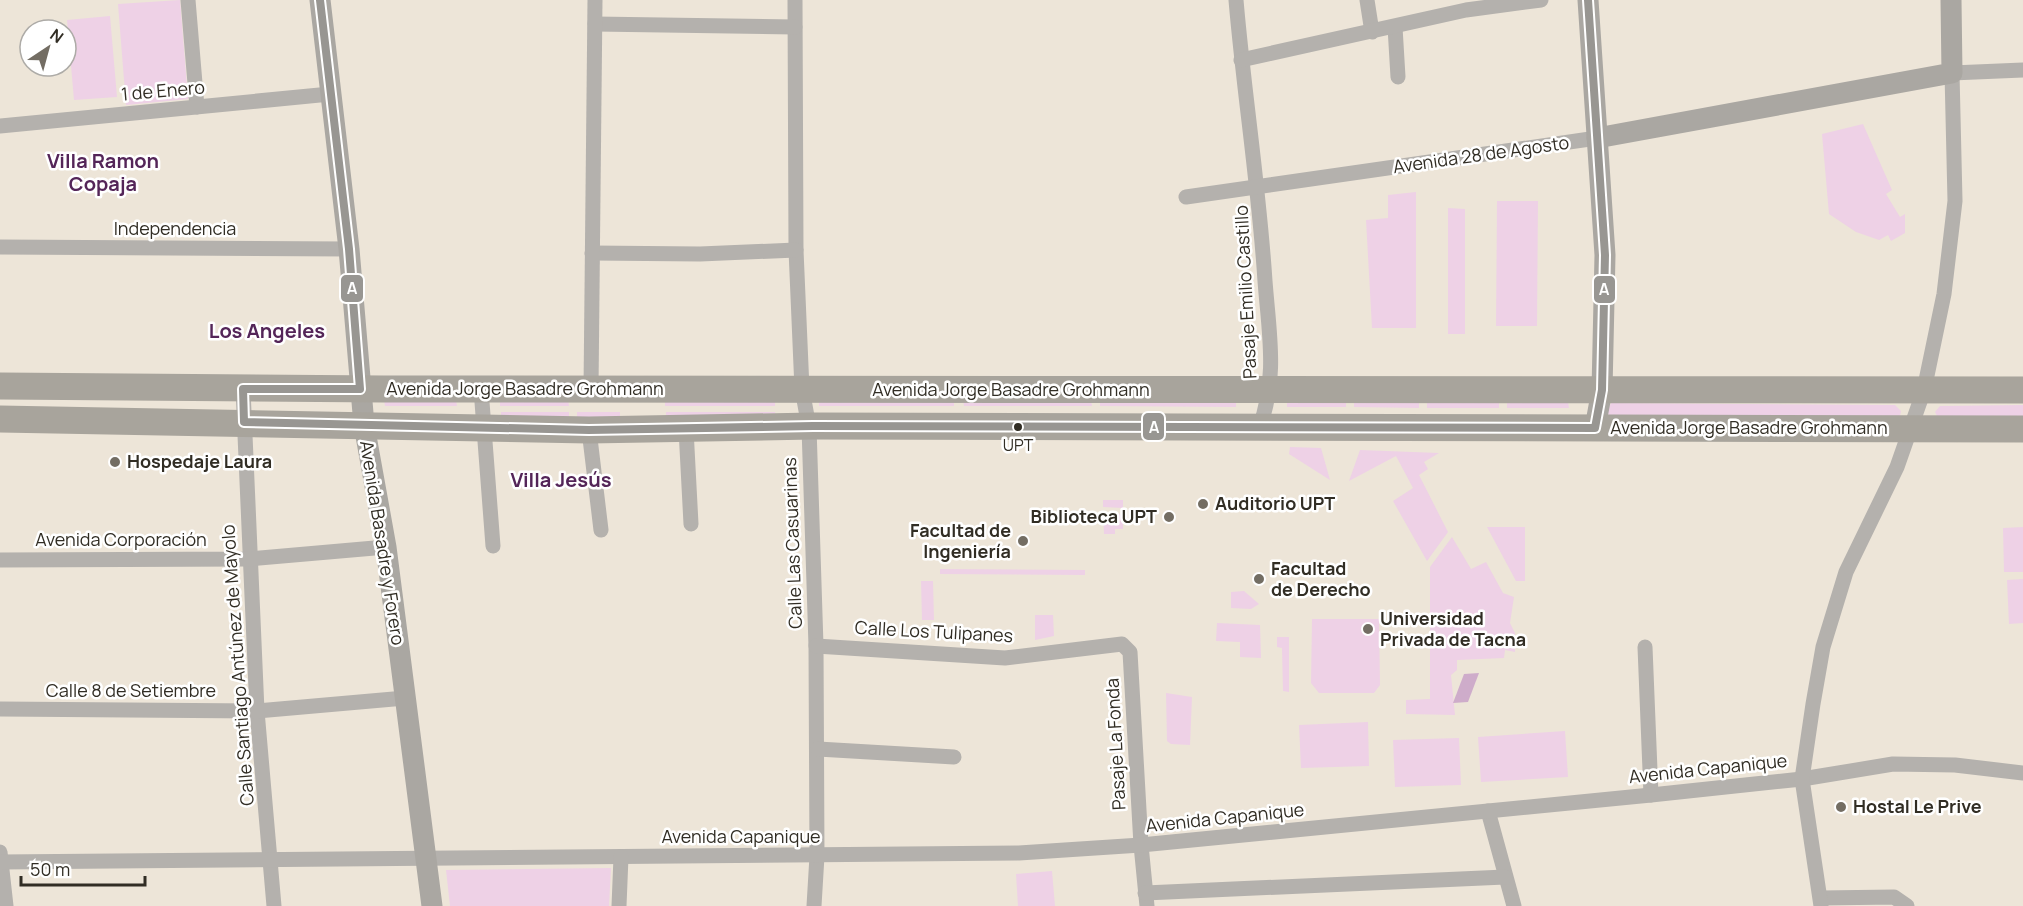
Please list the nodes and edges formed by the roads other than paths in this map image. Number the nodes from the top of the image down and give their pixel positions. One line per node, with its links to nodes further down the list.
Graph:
1 (188, 0): 20 (street)
2 (320, 0): 19 (street, Avenida Basadre y Forero)
3 (595, 0): 11 (street)
4 (795, 0): 12 (street, Calle Las Casuarinas)
5 (1236, 0): 15 (street, Pasaje Emilio Castillo)
6 (1367, 0): 14 (street)
7 (1541, 0): 10 (street)
8 (1588, 0): 22 (street)
9 (1951, 0): 17 (street)
10 (1465, 5): 13 (street)
11 (595, 24): 12 (street); 28 (street)
12 (795, 27): 27 (street, Calle Las Casuarinas)
13 (1395, 27): 14 (street); 18 (street)
14 (1372, 32): 15 (street)
15 (1241, 60): 23 (street, Pasaje Emilio Castillo)
16 (2023, 70): 17 (street)
17 (1952, 73): 22 (street, Avenida 28 de Agosto); 38 (street)
18 (1398, 77)
19 (330, 94): 20 (street, 1 de Enero); 26 (street, Avenida Basadre y Forero)
20 (197, 107): 21 (street, 1 de Enero)
21 (0, 126)
22 (1597, 138): 23 (street, Avenida 28 de Agosto); 37 (street)
23 (1258, 188): 24 (street, Avenida 28 de Agosto); 36 (street, Pasaje Emilio Castillo)
24 (1186, 197)
25 (0, 247): 26 (street, Independencia)
26 (349, 249): 31 (street, Avenida Basadre y Forero)
27 (796, 250): 28 (street); 35 (street, Calle Las Casuarinas)
28 (592, 253): 33 (street)
29 (0, 386): 30 (highway, Avenida Jorge Basadre Grohmann)
30 (243, 389): 31 (highway, Avenida Jorge Basadre Grohmann); 41 (street, Calle Santiago Antúnez de Mayolo)
31 (360, 389): 32 (highway, Avenida Jorge Basadre Grohmann); 42 (street, Avenida Basadre y Forero)
32 (481, 389): 33 (highway, Avenida Jorge Basadre Grohmann); 43 (street)
33 (591, 389): 34 (highway, Avenida Jorge Basadre Grohmann)
34 (641, 389): 35 (highway, Avenida Jorge Basadre Grohmann); 46 (highway)
35 (802, 389): 36 (highway, Avenida Jorge Basadre Grohmann); 44 (street, Calle Las Casuarinas)
36 (1270, 390): 37 (highway, Avenida Jorge Basadre Grohmann); 48 (street, Pasaje Emilio Castillo)
37 (1602, 390): 38 (highway, Avenida Jorge Basadre Grohmann); 45 (street)
38 (1924, 390): 39 (highway, Avenida Jorge Basadre Grohmann); 49 (street)
39 (2023, 390)
40 (0, 419): 41 (highway, Avenida Jorge Basadre Grohmann)
41 (244, 422): 42 (highway, Avenida Jorge Basadre Grohmann); 56 (street, Calle Santiago Antúnez de Mayolo)
42 (364, 425): 43 (highway, Avenida Jorge Basadre Grohmann); 55 (street, Avenida Basadre y Forero)
43 (484, 427): 51 (highway, Avenida Jorge Basadre Grohmann); 54 (street)
44 (809, 428): 47 (highway, Avenida Jorge Basadre Grohmann); 48 (highway, Avenida Jorge Basadre Grohmann); 59 (street, Calle Las Casuarinas)
45 (1595, 428): 48 (highway, Avenida Jorge Basadre Grohmann); 49 (highway, Avenida Jorge Basadre Grohmann)
46 (643, 429): 47 (highway, Avenida Jorge Basadre Grohmann); 51 (highway, Avenida Jorge Basadre Grohmann)
47 (686, 429): 52 (street)
48 (1259, 429)
49 (1911, 429): 50 (highway, Avenida Jorge Basadre Grohmann); 67 (street)
50 (2023, 429)
51 (590, 430): 53 (street)
52 (691, 524)
53 (601, 530)
54 (494, 546)
55 (386, 547): 56 (street, Avenida Corporación); 61 (street, Avenida Basadre y Forero)
56 (249, 559): 57 (street, Avenida Corporación); 63 (street, Calle Santiago Antúnez de Mayolo)
57 (0, 560)
58 (1122, 644): 59 (street, Calle Los Tulipanes); 70 (street, Pasaje La Fonda)
59 (816, 645): 64 (street, Calle Las Casuarinas)
60 (1645, 647): 68 (street)
61 (405, 698): 63 (street, Calle 8 de Setiembre); 74 (street, Avenida Basadre y Forero)
62 (0, 709): 63 (street, Calle 8 de Setiembre)
63 (257, 711): 75 (street, Calle Santiago Antúnez de Mayolo)
64 (818, 748): 65 (street); 71 (street, Calle Las Casuarinas)
65 (954, 757)
66 (2023, 773): 67 (street, Avenida Capanique)
67 (1802, 779): 68 (street, Avenida Capanique); 78 (street)
68 (1651, 795): 69 (street, Avenida Capanique)
69 (1488, 812): 70 (street, Avenida Capanique); 76 (street)
70 (1141, 845): 71 (street, Avenida Capanique); 77 (street, Pasaje La Fonda)
71 (817, 856): 72 (street, Avenida Capanique); 83 (street, Calle Las Casuarinas)
72 (621, 857): 74 (street, Avenida Capanique); 82 (street)
73 (0, 858): 75 (street, Avenida Capanique); 79 (street)
74 (426, 859): 75 (street, Avenida Capanique); 81 (street, Avenida Basadre y Forero)
75 (271, 860): 80 (street, Calle Santiago Antúnez de Mayolo)
76 (1504, 877): 77 (street); 84 (street)
77 (1146, 900)
78 (1821, 902): 85 (street)
79 (6, 906)
80 (274, 906)
81 (432, 906)
82 (619, 906)
83 (814, 906)
84 (1514, 906)
85 (1907, 906)

